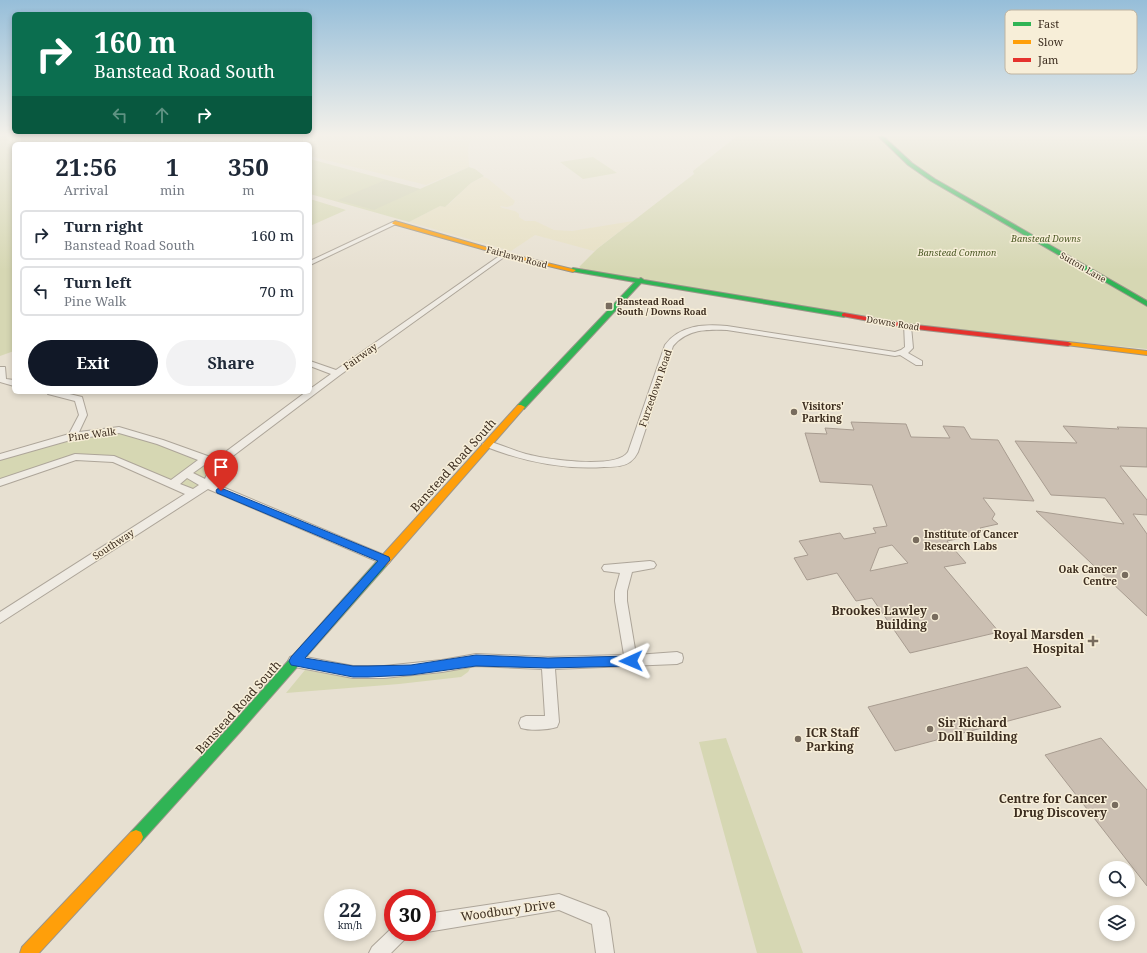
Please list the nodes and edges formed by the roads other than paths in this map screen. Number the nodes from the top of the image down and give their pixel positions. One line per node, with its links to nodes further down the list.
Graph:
1 (934, 180): 6 (street, Sutton Lane)
2 (396, 222): 3 (street, Fairlawn Road); 4 (street)
3 (505, 254): 5 (street, Fairlawn Road); 13 (street, Fairway)
4 (312, 262)
5 (641, 280): 7 (street, Downs Road); 19 (street, Banstead Road South)
6 (1147, 304)
7 (907, 326): 8 (street); 9 (street, Downs Road)
8 (902, 353): 10 (street); 19 (street, Furzedown Road)
9 (1147, 353)
10 (919, 363)
11 (312, 364): 13 (street)
12 (2, 369): 14 (street)
13 (337, 373): 15 (street, Fairway)
14 (12, 382)
15 (312, 391)
16 (59, 394): 18 (street)
17 (307, 394): 21 (street, Fairway)
18 (73, 436): 20 (street, Pine Walk); 21 (street, Pine Walk)
19 (487, 444): 27 (street, Banstead Road South)
20 (0, 457)
21 (212, 461): 22 (street); 25 (street)
22 (187, 474): 24 (street); 25 (street)
23 (0, 483): 24 (street, Pine Walk)
24 (172, 484): 26 (street, Pine Walk)
25 (207, 485): 26 (street, Southway); 27 (street)
26 (192, 493): 31 (street, Southway)
27 (385, 560): 33 (street, Banstead Road South)
28 (650, 565): 30 (street)
29 (608, 568): 30 (street)
30 (627, 568): 34 (street)
31 (0, 618)
32 (676, 658): 34 (street)
33 (295, 661): 35 (street); 39 (street, Banstead Road South)
34 (631, 661): 35 (street)
35 (548, 663): 36 (street)
36 (526, 723)
37 (436, 922): 41 (street, Woodbury Drive)
38 (391, 941): 40 (street)
39 (28, 953)
40 (378, 953)
41 (605, 953)

